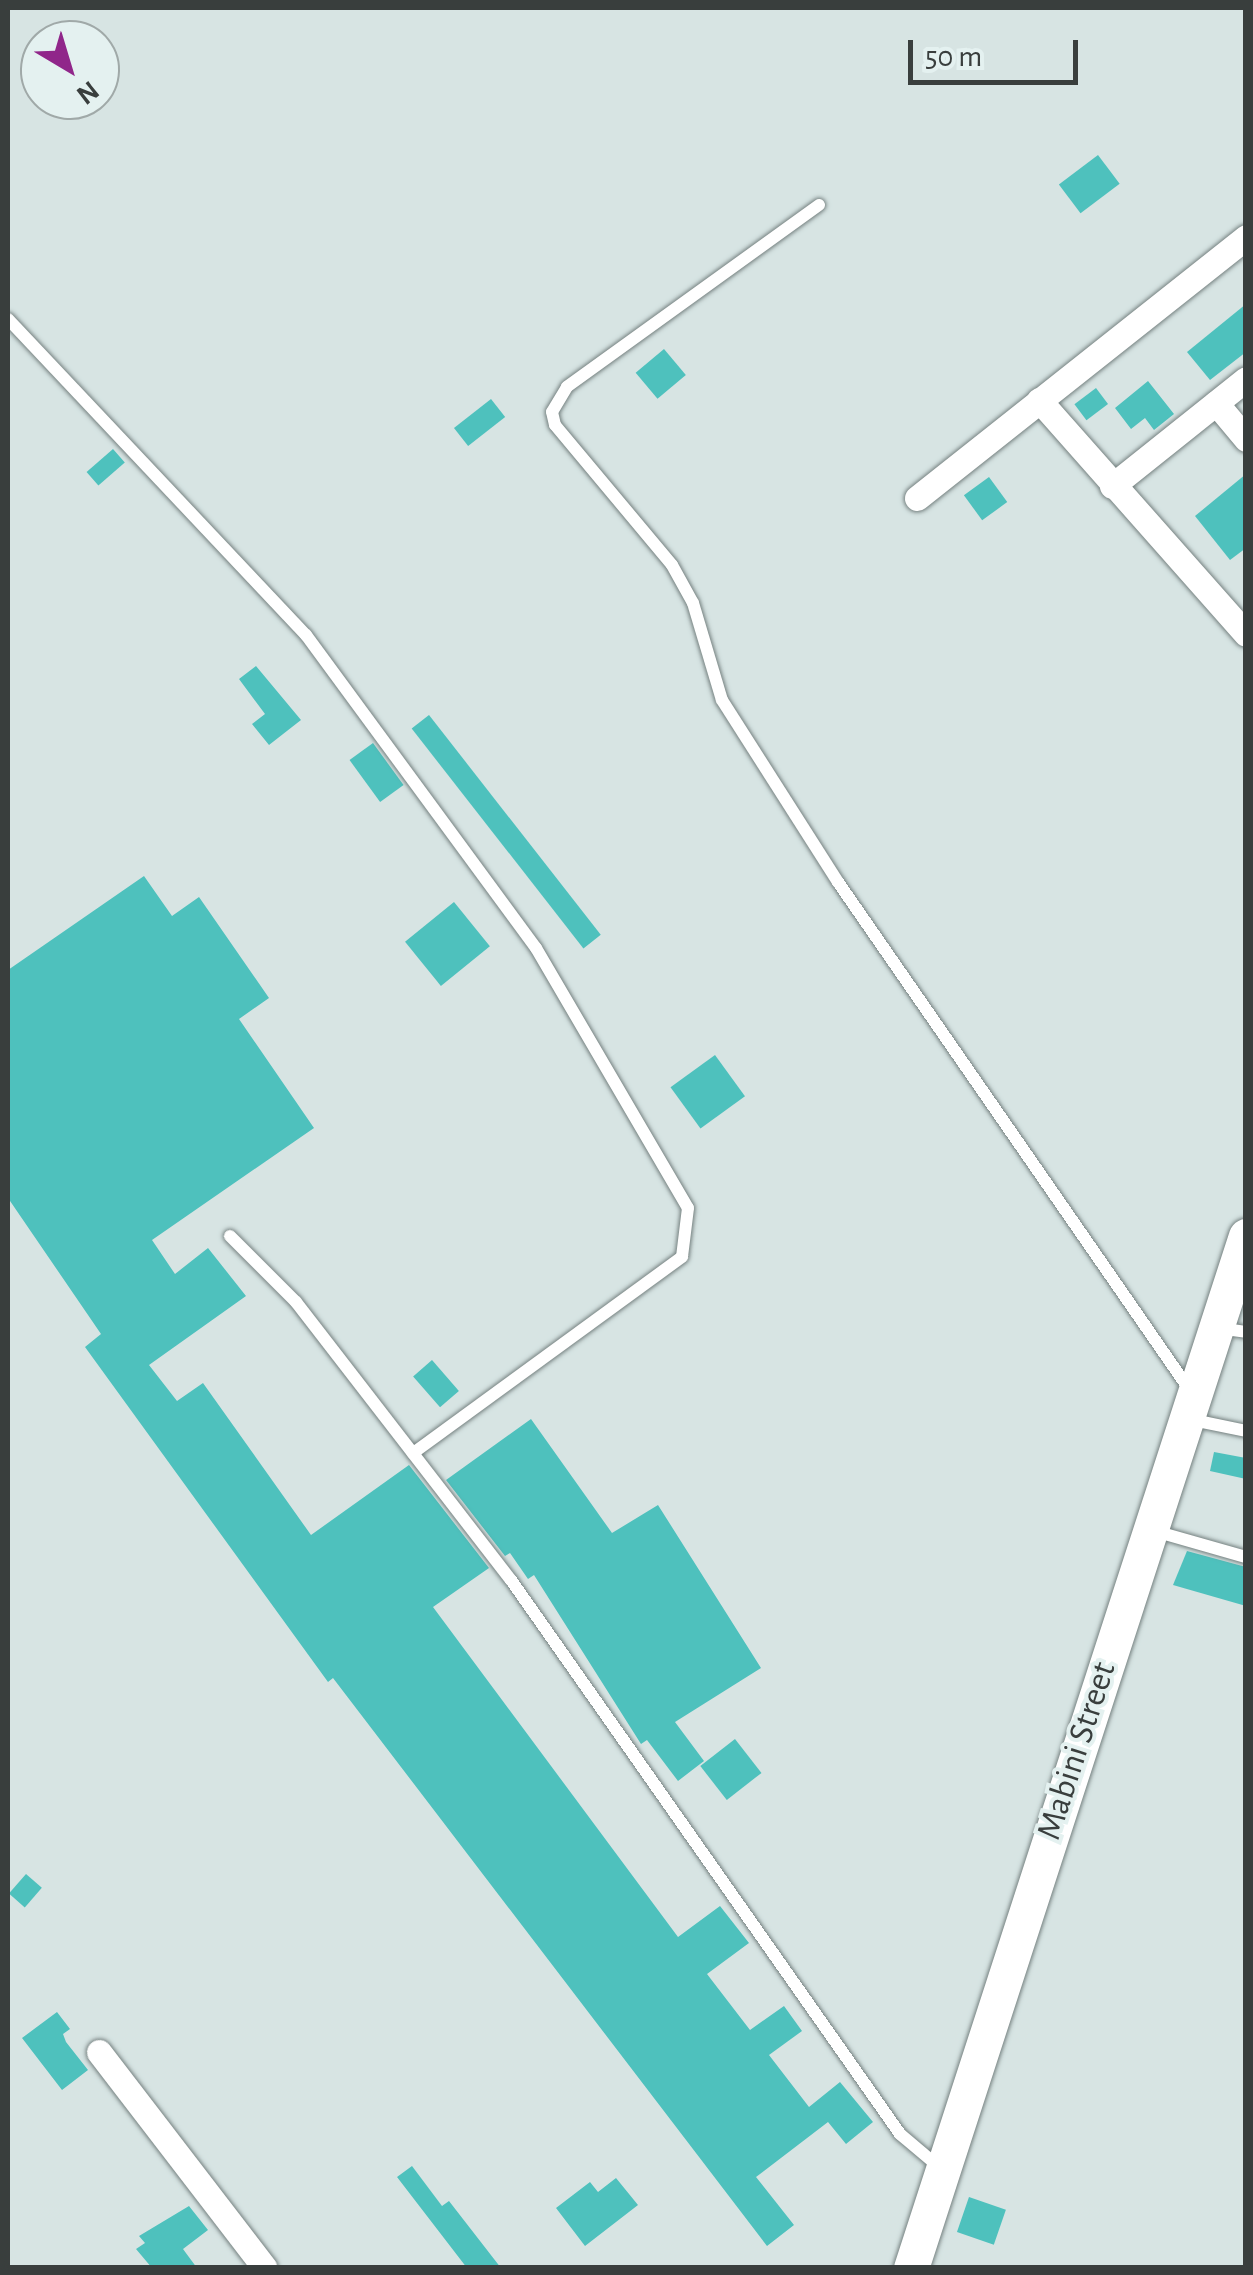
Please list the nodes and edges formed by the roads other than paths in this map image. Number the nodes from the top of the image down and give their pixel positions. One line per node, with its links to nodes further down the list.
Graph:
1 (819, 205): 14 (lane)
2 (1246, 237): 5 (street)
3 (8, 319): 16 (lane)
4 (1246, 379): 6 (street)
5 (1039, 400): 8 (street); 9 (street)
6 (1216, 403): 7 (street); 8 (street)
7 (1246, 439)
8 (1112, 486): 10 (street)
9 (917, 498)
10 (1246, 634)
11 (230, 1236): 16 (lane)
12 (1246, 1236): 13 (main road, Mabini Street)
13 (1231, 1330): 14 (main road, Mabini Street)
14 (1189, 1406): 15 (lane); 17 (main road, Mabini Street)
15 (1246, 1431)
16 (413, 1453): 20 (lane)
17 (1149, 1529): 18 (lane); 20 (main road, Mabini Street)
18 (1246, 1557)
19 (99, 2052): 21 (street)
20 (943, 2171): 22 (main road, Mabini Street)
21 (266, 2268)
22 (910, 2268)

